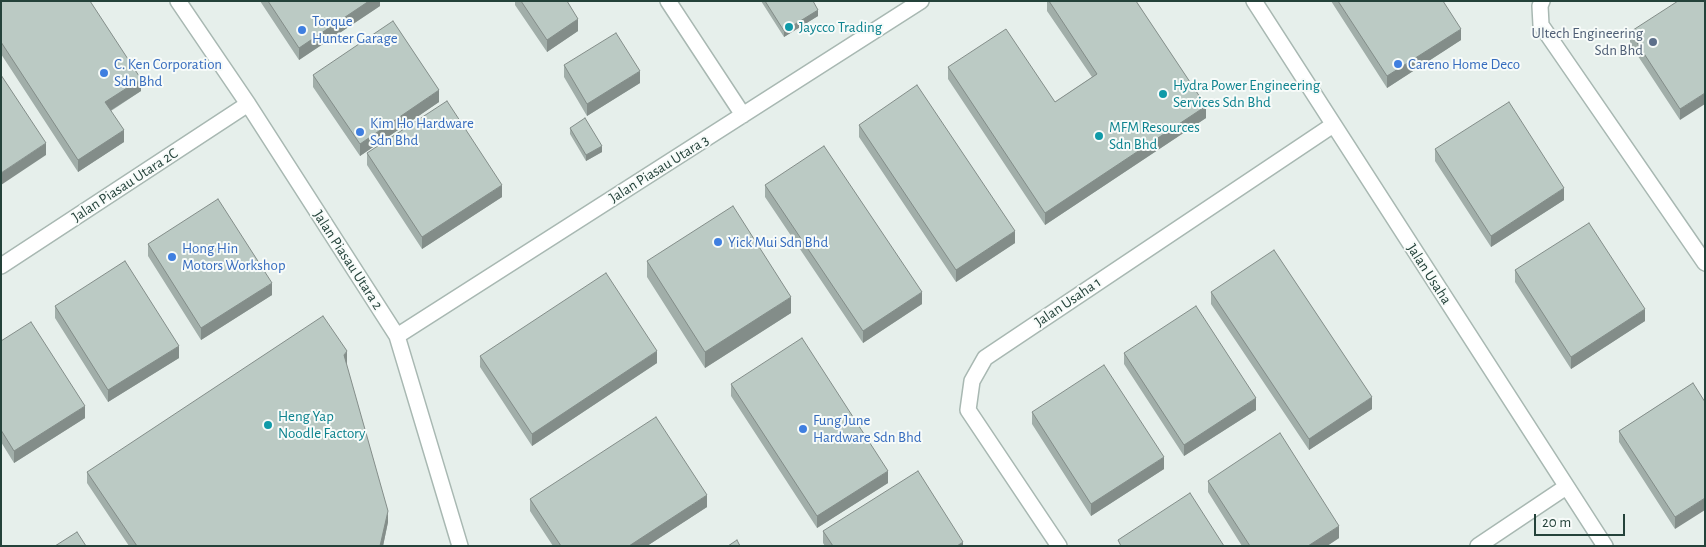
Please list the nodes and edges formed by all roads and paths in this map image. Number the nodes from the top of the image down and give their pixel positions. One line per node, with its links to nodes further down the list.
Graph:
1 (178, 1): 6 (street, Jalan Piasau Utara 2)
2 (668, 1): 7 (street)
3 (921, 1): 7 (street, Jalan Piasau Utara 3)
4 (1254, 1): 8 (street, Jalan Usaha)
5 (1542, 1): 9 (street)
6 (248, 104): 10 (street, Jalan Piasau Utara 2C); 11 (street, Jalan Piasau Utara 2)
7 (743, 115): 11 (street, Jalan Piasau Utara 3)
8 (1333, 124): 12 (street, Jalan Usaha); 14 (street, Jalan Usaha 1)
9 (1705, 263)
10 (1, 266)
11 (397, 336): 13 (street, Jalan Piasau Utara 2)
12 (1566, 487): 15 (street); 16 (street, Jalan Usaha)
13 (460, 546)
14 (1059, 546)
15 (1478, 546)
16 (1605, 546)

